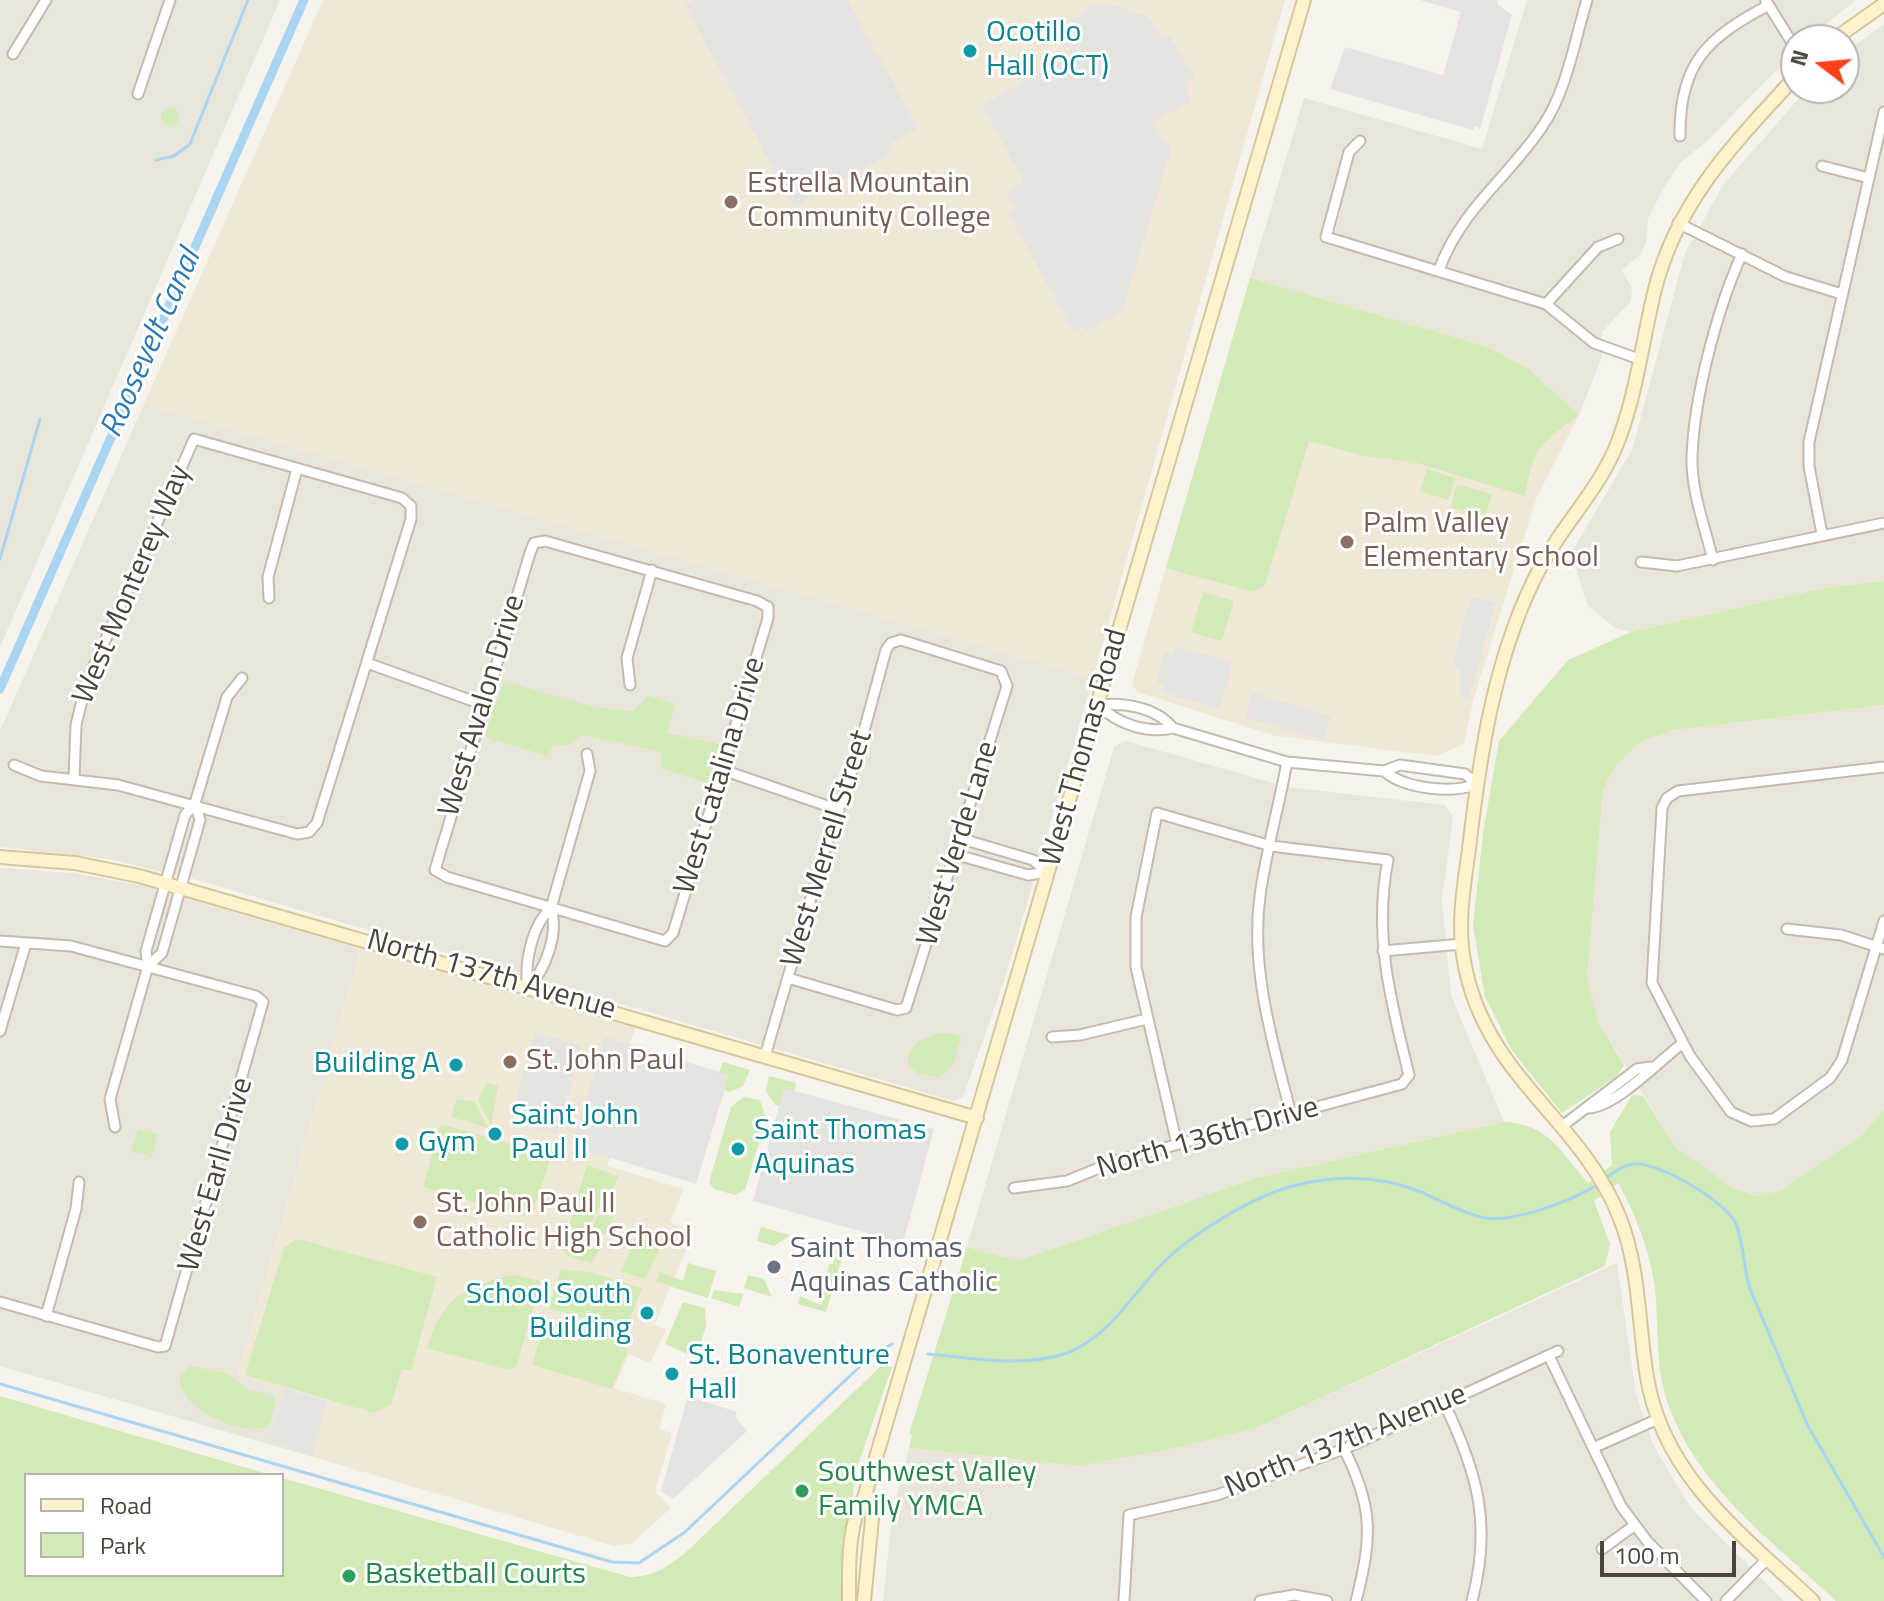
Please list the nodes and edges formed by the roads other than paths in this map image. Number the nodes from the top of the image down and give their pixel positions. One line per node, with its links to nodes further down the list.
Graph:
1 (46, 0): 9 (street)
2 (170, 0): 10 (street)
3 (1304, 0): 36 (street, West Thomas Road)
4 (1587, 0): 20 (street)
5 (1767, 2): 7 (street); 13 (street)
6 (1884, 4): 8 (street)
7 (1781, 24)
8 (1856, 24)
9 (13, 54)
10 (138, 94)
11 (1780, 94): 17 (street)
12 (1884, 112): 16 (street)
13 (1680, 136)
14 (1360, 141): 20 (street)
15 (1822, 166): 16 (street)
16 (1869, 178): 21 (street)
17 (1678, 223): 19 (street); 23 (street)
18 (1618, 239): 22 (street)
19 (1742, 254): 21 (street); 27 (street)
20 (1439, 270): 22 (street)
21 (1842, 294): 26 (street)
22 (1546, 304): 23 (street)
23 (1639, 359): 45 (street)
24 (297, 469): 30 (street); 31 (street); 44 (street, West Monterey Way)
25 (1884, 523): 26 (street)
26 (1822, 534): 27 (street)
27 (1713, 560): 28 (street)
28 (1641, 562)
29 (652, 570): 34 (street); 35 (street, West Avalon Drive); 42 (street, West Catalina Drive)
30 (269, 598)
31 (367, 663): 35 (street); 46 (street)
32 (242, 678): 46 (street)
33 (1007, 679): 47 (street, West Merrell Street); 48 (street, West Verde Lane)
34 (630, 685)
35 (484, 705): 55 (street, West Avalon Drive)
36 (1098, 705): 37 (street); 37 (street); 52 (street, West Thomas Road)
37 (1173, 728): 39 (street)
38 (587, 754): 55 (street)
39 (1287, 762): 43 (street); 49 (street)
40 (14, 765): 44 (street)
41 (1884, 767): 69 (street)
42 (723, 770): 47 (street); 55 (street, West Catalina Drive)
43 (1384, 771): 45 (street); 45 (street)
44 (74, 779): 46 (street)
45 (1477, 784): 60 (street)
46 (195, 803): 53 (street); 54 (street)
47 (839, 810): 64 (street, West Merrell Street)
48 (959, 838): 50 (street, West Verde Lane); 52 (street)
49 (1271, 846): 62 (street); 66 (street); 71 (street)
50 (954, 854): 52 (street); 64 (street, West Verde Lane)
51 (0, 857): 53 (street, North 137th Avenue)
52 (1048, 872): 72 (street, West Thomas Road)
53 (165, 883): 54 (street, North 137th Avenue); 63 (street)
54 (180, 888): 63 (street); 65 (street, North 137th Avenue)
55 (551, 908): 65 (street); 65 (street)
56 (1884, 921): 61 (street)
57 (1787, 929): 61 (street)
58 (0, 941): 59 (street)
59 (26, 943): 63 (street); 67 (street)
60 (1462, 944): 62 (street); 74 (street)
61 (1880, 947): 69 (street)
62 (1383, 951): 71 (street, North 136th Drive)
63 (148, 966): 73 (street); 79 (street, West Earll Drive)
64 (788, 978): 70 (street, West Merrell Street)
65 (528, 988): 70 (street, North 137th Avenue)
66 (1147, 1019): 68 (street); 75 (street)
67 (0, 1031)
68 (1052, 1037)
69 (1683, 1043): 74 (street)
70 (765, 1056): 72 (street, North 137th Avenue)
71 (1291, 1114): 75 (street, North 136th Drive)
72 (977, 1118): 84 (street, West Thomas Road)
73 (115, 1127)
74 (1561, 1127): 81 (street)
75 (1177, 1144): 77 (street, North 136th Drive)
76 (79, 1182): 79 (street)
77 (1014, 1188)
78 (0, 1302): 79 (street)
79 (46, 1316)
80 (1445, 1405): 82 (street, North 137th Avenue); 83 (street, North 137th Avenue); 94 (street)
81 (1658, 1419): 82 (street); 87 (street)
82 (1593, 1448): 85 (street)
83 (1344, 1449): 90 (street, North 137th Avenue); 93 (street)
84 (865, 1495): 88 (street, West Thomas Road); 89 (street, West Thomas Road)
85 (1635, 1525): 86 (street); 95 (street)
86 (1602, 1549)
87 (1767, 1559): 96 (street); 97 (street)
88 (849, 1601)
89 (864, 1601)
90 (1124, 1601)
91 (1260, 1601): 92 (street)
92 (1327, 1601)
93 (1356, 1601)
94 (1472, 1601)
95 (1706, 1601)
96 (1726, 1601)
97 (1813, 1601)

